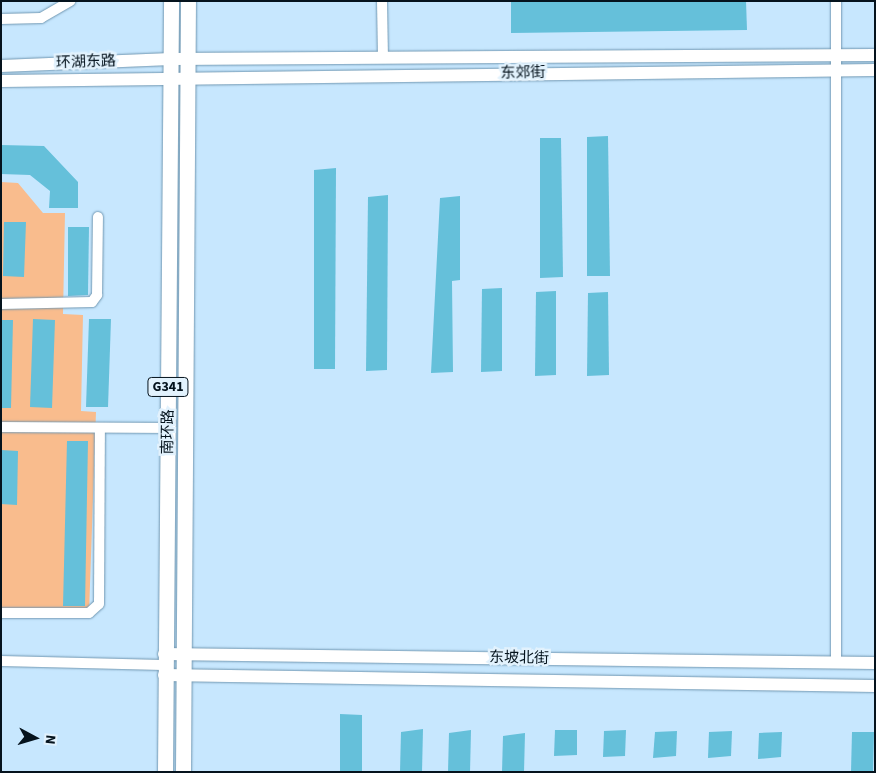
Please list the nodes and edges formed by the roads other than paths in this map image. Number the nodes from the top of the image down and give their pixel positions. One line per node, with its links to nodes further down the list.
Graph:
1 (70, 1): 6 (street)
2 (171, 1): 10 (highway, 南环路 / G341)
3 (188, 1): 11 (highway, 南环路 / G341)
4 (382, 1): 9 (street)
5 (836, 1): 8 (street)
6 (1, 19)
7 (875, 55): 8 (main road, 东郊街)
8 (835, 56): 9 (main road, 东郊街); 13 (street)
9 (383, 58): 11 (main road, 东郊街)
10 (171, 59): 11 (main road, 东郊街); 12 (main road, 环湖东路); 15 (highway, 南环路 / G341)
11 (188, 59): 16 (highway, 南环路 / G341)
12 (1, 66)
13 (836, 70): 14 (main road, 东郊街); 16 (main road, 东郊街); 26 (street)
14 (875, 70)
15 (171, 77): 16 (main road, 东郊街); 17 (main road, 环湖东路); 21 (highway, 南环路 / G341)
16 (187, 77): 24 (highway, 南环路 / G341)
17 (1, 81)
18 (98, 216): 19 (street)
19 (1, 304)
20 (1, 427): 22 (street)
21 (168, 428): 22 (street); 28 (highway, 南环路 / G341)
22 (100, 429): 23 (street)
23 (1, 614)
24 (183, 654): 26 (main road, 东坡北街); 28 (main road, 东坡北街); 29 (highway, 南环路 / G341)
25 (1, 661): 28 (street)
26 (836, 662): 27 (main road, 东坡北街)
27 (875, 663)
28 (164, 665): 29 (main road, 东坡北街); 31 (highway, 南环路 / G341)
29 (184, 676): 30 (main road, 东坡北街); 32 (highway, 南环路 / G341)
30 (875, 686)
31 (165, 772)
32 (183, 772)

